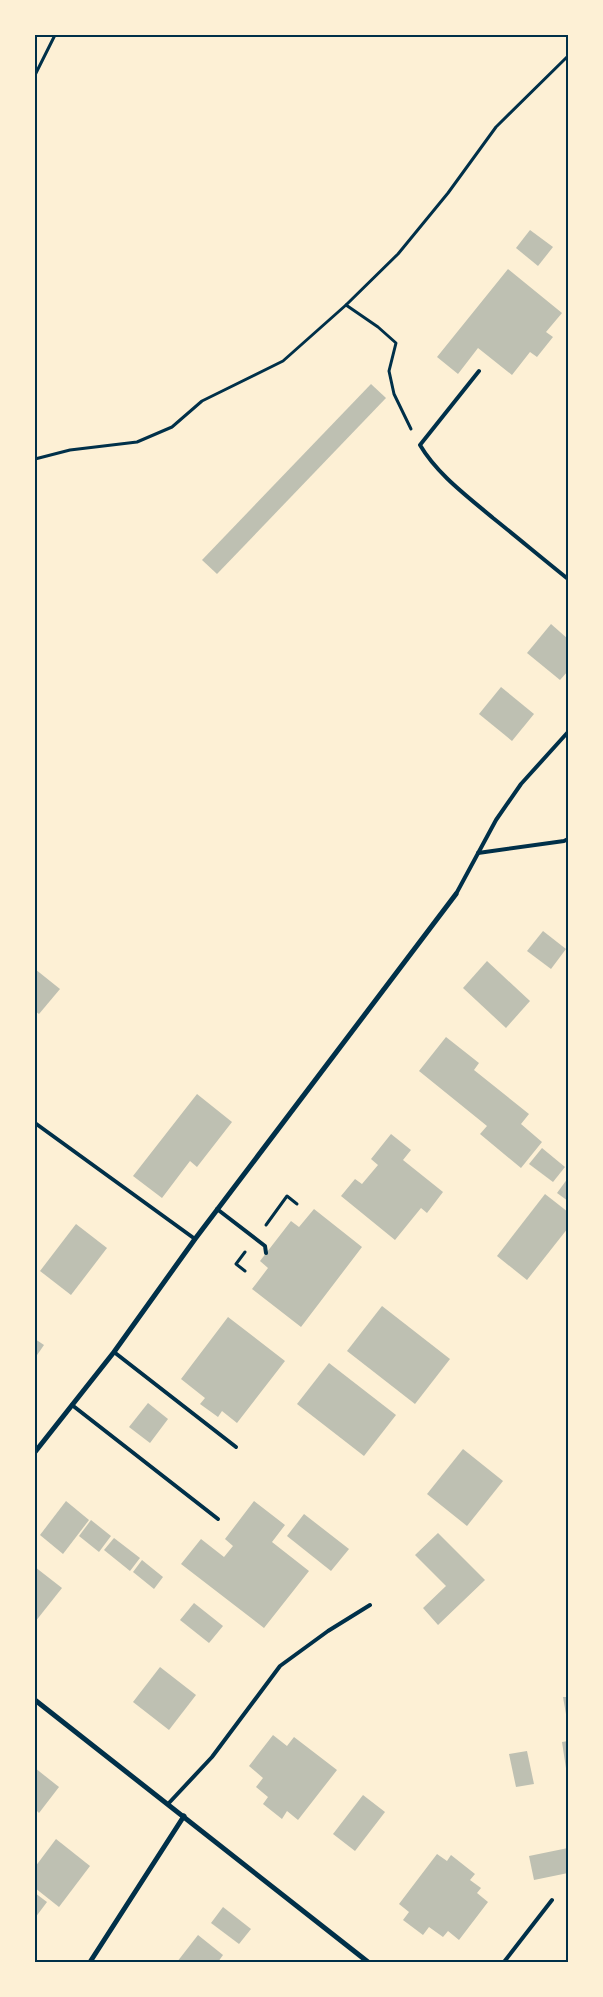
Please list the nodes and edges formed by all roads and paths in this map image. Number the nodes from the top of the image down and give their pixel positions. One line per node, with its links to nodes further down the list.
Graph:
1 (55, 35): 3 (path)
2 (568, 56): 4 (path)
3 (35, 75)
4 (346, 305): 6 (path); 7 (path)
5 (479, 371): 6 (lane)
6 (420, 444): 8 (lane)
7 (35, 459)
8 (568, 579)
9 (568, 732): 11 (lane)
10 (568, 839): 11 (lane)
11 (478, 852): 12 (lane)
12 (456, 894): 14 (street)
13 (35, 1123): 15 (lane)
14 (217, 1209): 15 (street); 16 (lane)
15 (194, 1239): 17 (street)
16 (266, 1253)
17 (114, 1352): 18 (street); 19 (lane)
18 (72, 1406): 20 (street); 21 (lane)
19 (236, 1447)
20 (35, 1452)
21 (218, 1518)
22 (370, 1605): 24 (lane)
23 (35, 1700): 24 (street)
24 (168, 1804): 25 (street)
25 (184, 1816): 27 (street); 28 (street)
26 (552, 1900): 29 (lane)
27 (90, 1962)
28 (368, 1962)
29 (504, 1962)

